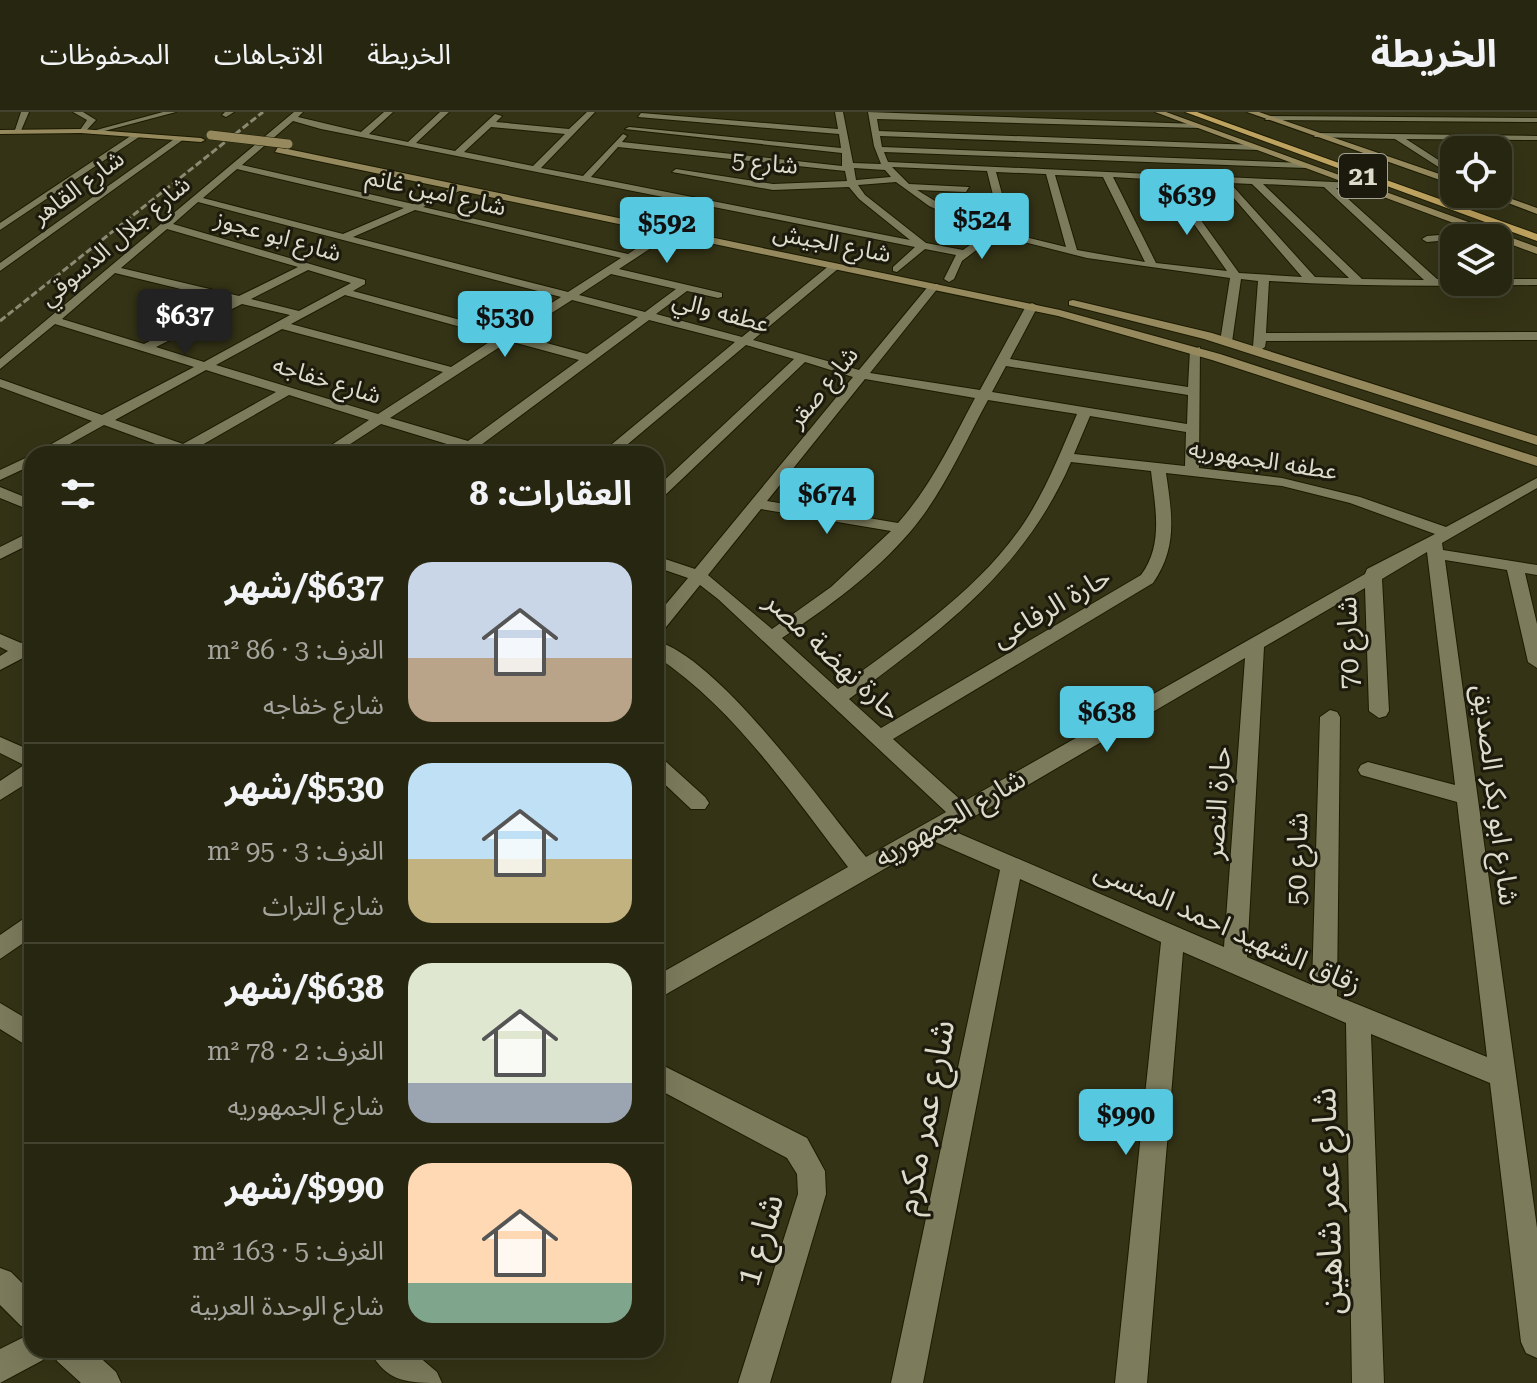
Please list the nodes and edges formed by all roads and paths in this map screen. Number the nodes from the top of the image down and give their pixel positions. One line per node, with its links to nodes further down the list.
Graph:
1 (25, 112): 30 (street)
2 (77, 112): 28 (street)
3 (134, 112): 20 (street)
4 (172, 112): 20 (street)
5 (389, 112): 36 (street)
6 (445, 112): 43 (street)
7 (503, 112): 25 (street)
8 (591, 112): 32 (street)
9 (955, 112): 10 (street)
10 (969, 112): 21 (street)
11 (1159, 112): 21 (main road)
12 (1189, 112): 98 (highway, 21)
13 (1222, 112): 81 (highway, 21)
14 (1251, 112): 22 (main road)
15 (1361, 112): 23 (street)
16 (835, 113): 33 (street)
17 (642, 114): 27 (street); 33 (street)
18 (872, 114): 26 (street); 35 (street)
19 (295, 115): 36 (street); 57 (street, شارع جلال الدسوقي)
20 (148, 118): 31 (street)
21 (1176, 118): 26 (main road)
22 (1268, 118): 23 (street); 37 (main road)
23 (1371, 119): 24 (street); 38 (street)
24 (1537, 120)
25 (489, 124): 32 (street); 52 (street)
26 (1196, 126): 48 (main road)
27 (629, 129): 44 (street); 50 (street)
28 (81, 131): 30 (main road, شارع الجيش); 31 (main road, شارع الجيش)
29 (1160, 131): 45 (street)
30 (9, 132): 42 (street)
31 (93, 132): 34 (main road, شارع الجيش)
32 (572, 132): 61 (street)
33 (842, 132): 50 (street)
34 (103, 133): 39 (main road, شارع الجيش); 47 (main road, شارع الجيش, bridge)
35 (875, 133): 45 (street); 49 (street)
36 (363, 135): 43 (street)
37 (1317, 135): 38 (street); 69 (main road)
38 (1397, 136): 40 (street); 56 (street)
39 (135, 137): 41 (main road, شارع الجيش); 65 (street)
40 (1537, 138)
41 (180, 139): 47 (main road, شارع الجيش); 66 (street, شارع القاهر)
42 (0, 140)
43 (410, 144): 52 (street)
44 (616, 144): 51 (street); 71 (street)
45 (1168, 144): 46 (street)
46 (1196, 145): 48 (street); 54 (street)
47 (283, 147): 79 (main road, شارع الجيش); 112 (main road, شارع الجيش)
48 (1254, 148): 59 (main road)
49 (879, 149): 53 (street); 58 (street)
50 (844, 151): 60 (street)
51 (697, 153): 55 (street); 63 (street)
52 (457, 154): 61 (street)
53 (1121, 159): 54 (street); 68 (street)
54 (1208, 162): 59 (street); 73 (street)
55 (794, 163): 60 (street); 84 (street)
56 (1440, 165)
57 (235, 166): 83 (street, شارع جلال الدسوقي); 86 (street, شارع امين غانم)
58 (886, 166): 60 (street); 62 (street); 72 (street)
59 (1303, 166): 77 (main road)
60 (846, 167): 75 (street)
61 (535, 169): 71 (street)
62 (991, 169): 64 (street); 95 (street)
63 (676, 172): 82 (street); 84 (street, شارع 5)
64 (1050, 172): 67 (street); 103 (street)
65 (77, 175): 66 (street); 92 (street)
66 (129, 175): 109 (street, شارع القاهر)
67 (1107, 175): 68 (street); 108 (street)
68 (1130, 176): 70 (street)
69 (1440, 177)
70 (1166, 178): 73 (street); 113 (street)
71 (585, 179): 82 (street)
72 (898, 179): 75 (street, شارع 5); 78 (street)
73 (1222, 180): 74 (street); 116 (street)
74 (1255, 182): 76 (street); 118 (street)
75 (851, 184): 84 (street, شارع 5); 101 (street)
76 (1326, 184): 77 (street); 119 (street)
77 (1355, 186): 90 (main road)
78 (907, 187): 80 (street); 93 (street)
79 (459, 188): 86 (street); 94 (main road, شارع الجيش)
80 (966, 189)
81 (1440, 190)
82 (653, 192): 84 (street)
83 (196, 199): 91 (street, شارع جلال الدسوقي); 96 (street, عطفه والي)
84 (761, 199): 101 (street)
85 (1512, 202): 88 (main road)
86 (413, 207): 96 (street); 105 (street, شارع امين غانم)
87 (1494, 208): 89 (highway)
88 (1537, 211)
89 (1537, 223)
90 (1462, 224)
91 (165, 225): 106 (street, شارع ابو عجوز); 110 (street, شارع جلال الدسوقي)
92 (0, 227)
93 (994, 232): 95 (street); 104 (street)
94 (667, 233): 105 (street); 107 (main road, شارع الجيش)
95 (1008, 236): 103 (street)
96 (344, 237): 124 (street, عطفه والي)
97 (1440, 238): 99 (street)
98 (1537, 238)
99 (1427, 239)
100 (1512, 242): 102 (main road)
101 (921, 245): 104 (street); 112 (street)
102 (1537, 251)
103 (1072, 252): 108 (street)
104 (963, 253): 114 (street)
105 (629, 257): 111 (street)
106 (308, 266): 122 (street, شارع ابو عجوز); 125 (street)
107 (835, 266): 112 (main road, شارع الجيش); 134 (street)
108 (1152, 266): 113 (street)
109 (0, 268)
110 (112, 269): 125 (street); 129 (street, شارع جلال الدسوقي)
111 (609, 270): 121 (street); 124 (street)
112 (893, 273): 114 (main road, شارع الجيش); 120 (main road, شارع الجيش)
113 (1236, 276): 115 (street); 135 (street)
114 (949, 279): 135 (main road, شارع الجيش)
115 (1264, 279): 116 (street); 133 (street)
116 (1312, 281): 118 (street)
117 (1537, 282): 119 (street)
118 (1360, 283): 119 (street)
119 (1434, 283)
120 (934, 286): 126 (main road, شارع الجيش); 145 (street, شارع صقر)
121 (686, 287): 123 (street); 128 (street)
122 (345, 292): 127 (street); 131 (street)
123 (718, 295)
124 (570, 296): 128 (street, عطفه والي); 131 (street)
125 (240, 300): 127 (street); 136 (street)
126 (1032, 306): 137 (main road, شارع الجيش); 141 (street)
127 (303, 315): 130 (street)
128 (648, 316): 134 (street, عطفه والي); 140 (street)
129 (53, 320): 136 (street, شارع خفاجه); 142 (street, شارع جلال الدسوقي)
130 (283, 326): 143 (street); 144 (street)
131 (507, 336): 140 (street); 144 (street)
132 (1537, 336): 133 (street)
133 (1261, 337): 138 (street)
134 (745, 341): 139 (street, عطفه والي); 161 (street)
135 (1226, 342): 138 (main road, شارع الجيش)
136 (145, 348): 143 (street, شارع خفاجه)
137 (1196, 350): 148 (street); 163 (main road, شارع الجيش)
138 (1258, 351): 154 (main road, شارع الجيش)
139 (802, 358): 145 (street, عطفه والي); 169 (street)
140 (589, 359): 160 (street)
141 (1001, 361): 148 (street); 149 (street)
142 (0, 365)
143 (207, 366): 147 (street, شارع خفاجه); 152 (street)
144 (453, 371): 151 (street)
145 (861, 375): 149 (street, عطفه والي); 172 (street, شارع صقر)
146 (0, 383): 152 (street)
147 (287, 391): 151 (street, شارع خفاجه); 157 (street)
148 (1195, 392): 153 (street)
149 (983, 394): 150 (street, عطفه والي); 173 (street)
150 (1085, 411): 153 (street, عطفه والي); 162 (street)
151 (379, 419): 158 (street); 159 (street, شارع خفاجه)
152 (104, 421): 155 (street); 156 (street)
153 (1194, 429): 166 (street)
154 (1537, 441)
155 (56, 446)
156 (167, 446)
157 (197, 446)
158 (337, 446)
159 (454, 446)
160 (470, 446)
161 (617, 446)
162 (1064, 457): 165 (street, عطفه الجمهوريه); 192 (street)
163 (1537, 462)
164 (24, 463): 167 (street)
165 (1158, 468): 166 (street, عطفه الجمهوريه); 195 (street, حارة الرفاعى)
166 (1192, 472): 175 (street, عطفه الجمهوريه)
167 (0, 476)
168 (1537, 482): 175 (street, شارع الجمهوريه)
169 (664, 488)
170 (0, 492): 171 (street)
171 (24, 502)
172 (756, 504): 173 (street); 181 (street, شارع صقر)
173 (904, 529): 184 (street)
174 (24, 540): 176 (street)
175 (1439, 543): 178 (street, عطفه الجمهوريه); 180 (street, شارع الجمهوريه); 202 (street, شارع ابو بكر الصديق)
176 (0, 554)
177 (664, 564): 181 (street, حارة نهضة مصر)
178 (1515, 567): 179 (street, عطفه الجمهوريه); 183 (street)
179 (1537, 570)
180 (1373, 573): 186 (street, شارع الجمهوريه); 193 (street, شارع 70)
181 (698, 576): 182 (street, شارع صقر); 184 (street, حارة نهضة مصر)
182 (664, 618)
183 (1532, 621): 190 (street)
184 (772, 637): 192 (street, حارة نهضة مصر)
185 (0, 640): 187 (street)
186 (1255, 646): 204 (street, شارع الجمهوريه); 211 (street, حارة النصر)
187 (24, 647)
188 (24, 652): 191 (street)
189 (664, 652): 207 (street)
190 (1537, 662)
191 (0, 664)
192 (838, 698): 195 (street, حارة نهضة مصر)
193 (1379, 711)
194 (1330, 717): 213 (street, شارع 50)
195 (880, 737): 204 (street, حارة نهضة مصر)
196 (0, 744): 197 (street)
197 (24, 756)
198 (1368, 770): 202 (street)
199 (664, 771): 203 (street)
200 (24, 775): 201 (street)
201 (0, 792)
202 (1465, 796): 217 (street, شارع ابو بكر الصديق)
203 (698, 803)
204 (960, 812): 205 (street, شارع الجمهوريه)
205 (930, 830): 206 (street, زقاق الشهيد احمد المنسى); 207 (street, شارع الجمهوريه)
206 (1012, 865): 209 (street, زقاق الشهيد احمد المنسى); 229 (street, شارع عمر مكرم)
207 (862, 869): 212 (street, شارع الجمهوريه)
208 (24, 930): 210 (street)
209 (1173, 936): 211 (street, زقاق الشهيد احمد المنسى); 230 (street)
210 (0, 949)
211 (1235, 963): 213 (street, زقاق الشهيد احمد المنسى)
212 (664, 984)
213 (1324, 1002): 215 (street, زقاق الشهيد احمد المنسى)
214 (0, 1014): 216 (street)
215 (1358, 1017): 217 (street, زقاق الشهيد احمد المنسى); 231 (street, شارع عمر شاهين)
216 (24, 1031)
217 (1503, 1076): 221 (street, شارع ابو بكر الصديق)
218 (664, 1078): 228 (street, شارع 1)
219 (0, 1283): 220 (street)
220 (24, 1307)
221 (1537, 1342)
222 (24, 1354): 225 (street)
223 (77, 1358): 226 (street)
224 (396, 1358): 227 (street)
225 (0, 1367)
226 (105, 1383)
227 (426, 1383)
228 (754, 1383)
229 (907, 1383)
230 (1131, 1383)
231 (1368, 1383)

